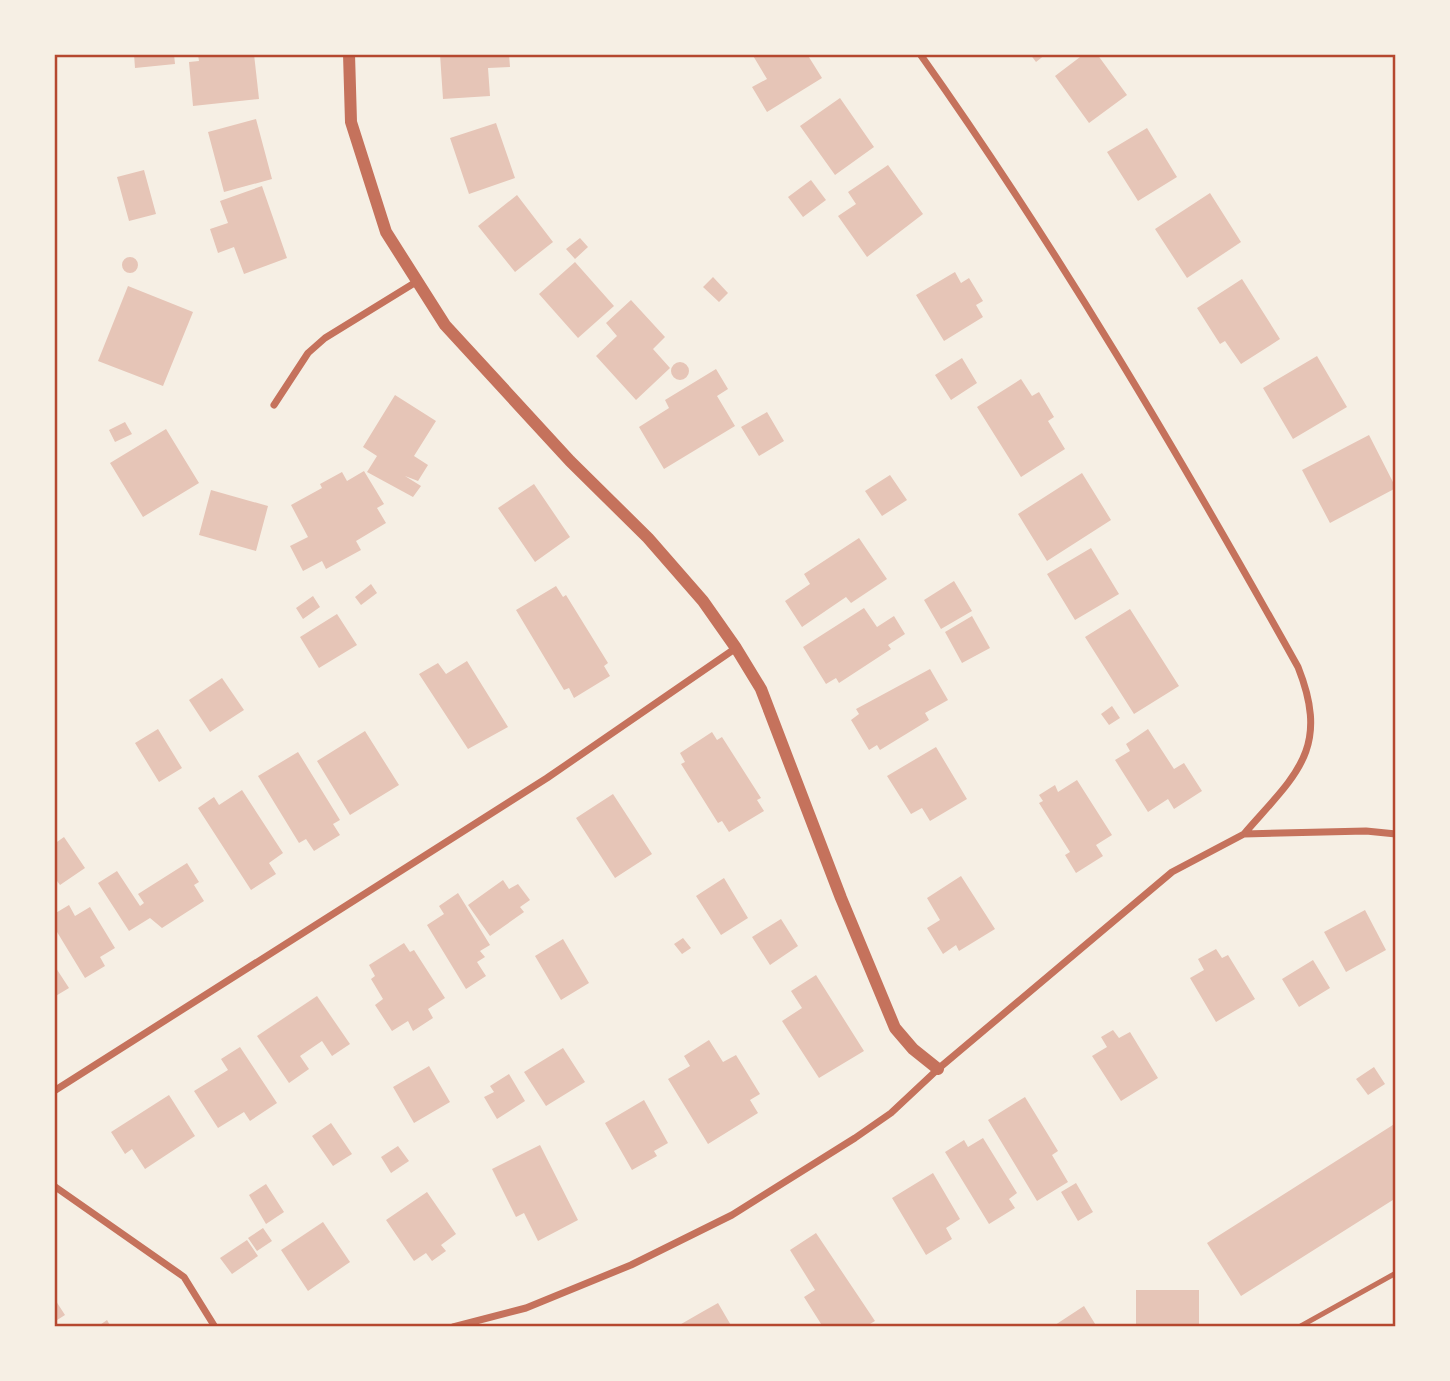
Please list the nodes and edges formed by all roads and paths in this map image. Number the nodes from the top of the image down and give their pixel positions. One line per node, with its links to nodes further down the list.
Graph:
1 (349, 54): 3 (street)
2 (920, 54): 6 (street)
3 (416, 282): 4 (street); 5 (street)
4 (274, 405)
5 (736, 648): 8 (street); 9 (street)
6 (1244, 834): 7 (street); 8 (street)
7 (1396, 834)
8 (939, 1069): 13 (street)
9 (54, 1091)
10 (54, 1185): 12 (street)
11 (1396, 1273): 14 (lane)
12 (215, 1327)
13 (453, 1327)
14 (1299, 1327)

